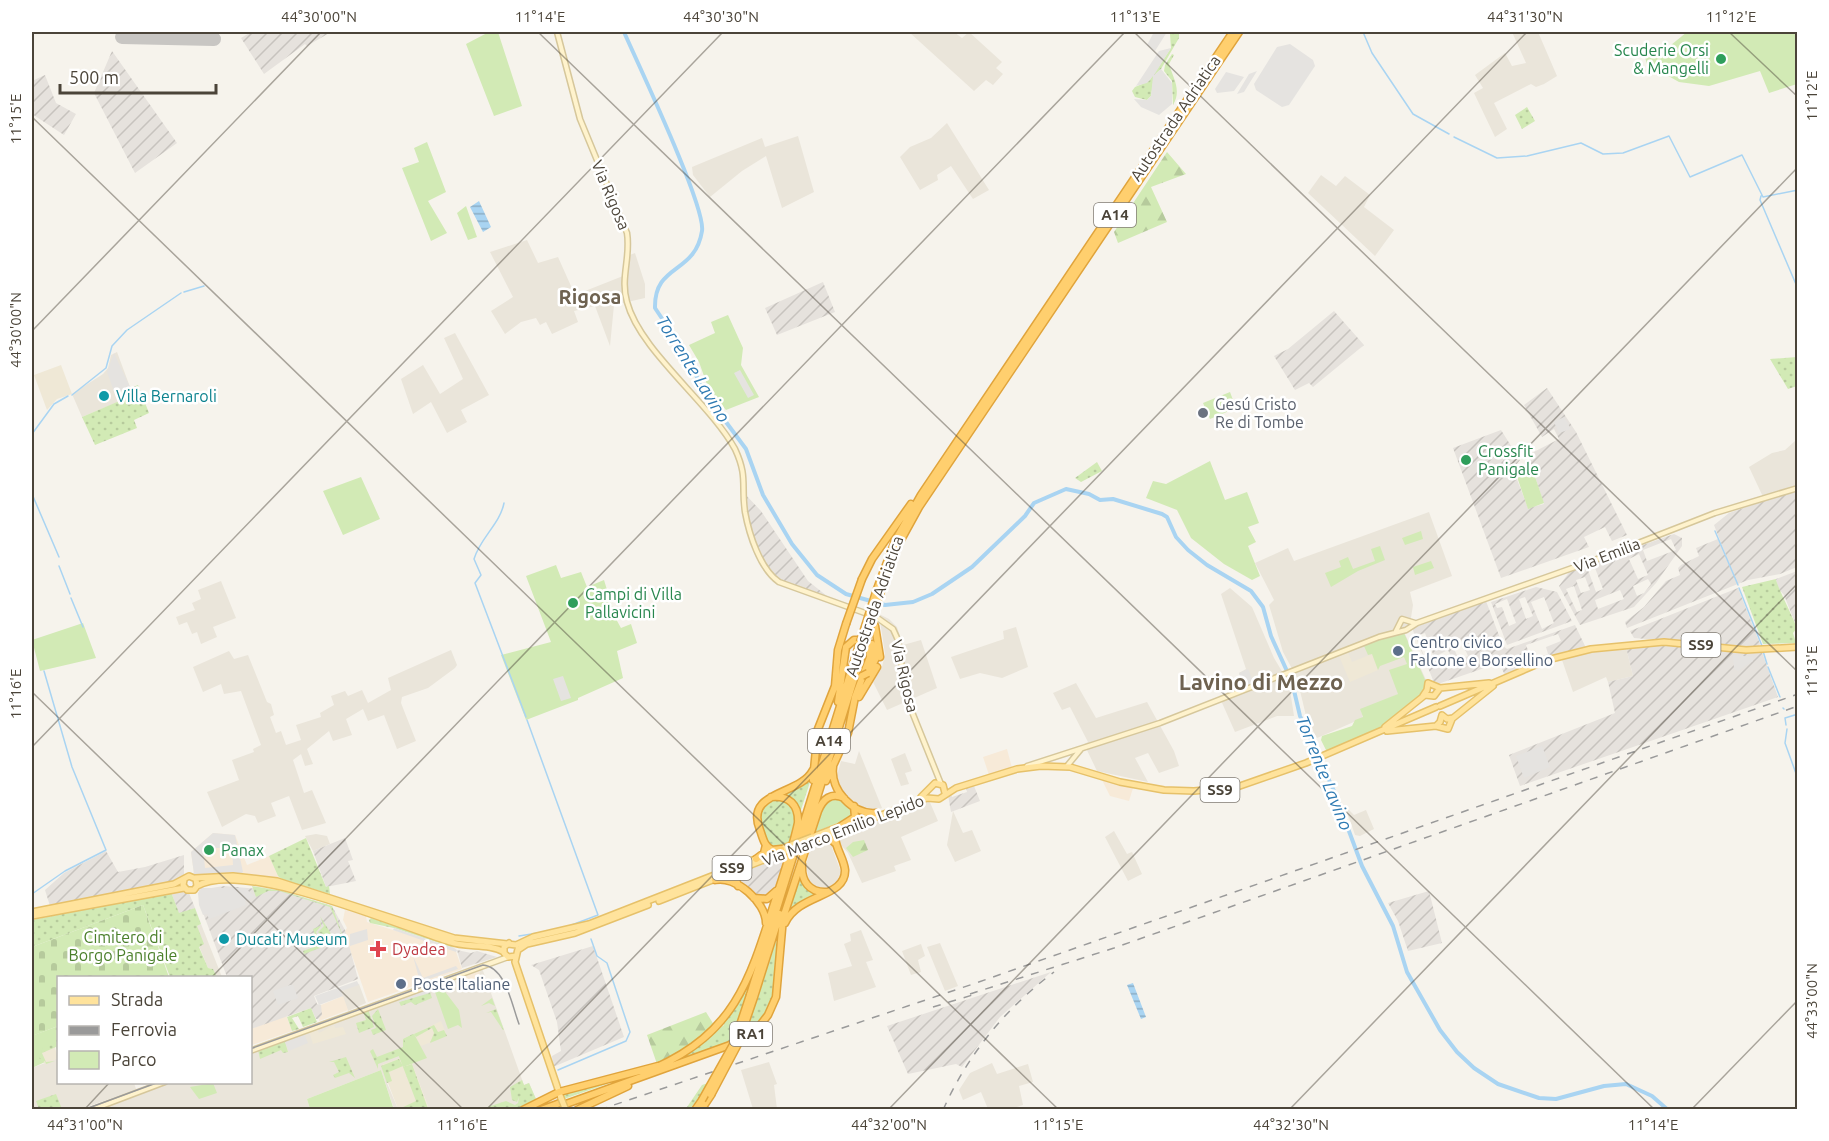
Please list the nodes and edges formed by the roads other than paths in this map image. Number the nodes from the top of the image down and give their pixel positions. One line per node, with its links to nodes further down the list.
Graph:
1 (558, 32): 34 (main road, Via Rigosa)
2 (1233, 32): 4 (highway, Autostrada Adriatica / A14)
3 (1239, 32): 6 (highway, Autostrada Adriatica / A14)
4 (935, 474): 6 (highway, Autostrada Adriatica / A14); 16 (highway, bridge)
5 (1797, 488): 8 (main road, Via Emilia)
6 (879, 590): 13 (highway, Autostrada Adriatica / A14, bridge); 19 (highway, bridge)
7 (1409, 622): 8 (main road, Via Emilia); 9 (main road, Via Emilia); 10 (main road)
8 (1417, 623): 10 (main road, Via Emilia)
9 (1398, 625): 11 (main road); 12 (main road)
10 (1408, 628): 11 (main road, Via Emilia)
11 (1402, 630): 12 (main road, Via Emilia)
12 (1395, 632): 24 (main road, Via Emilia)
13 (863, 643): 23 (highway, Autostrada Adriatica / A14); 36 (highway, Autostrada Adriatica / A14)
14 (1797, 647): 15 (main road, SS9)
15 (1509, 677): 17 (main road); 20 (main road); 22 (main road, SS9)
16 (835, 686): 29 (highway, RA1); 36 (highway)
17 (1440, 688): 18 (main road); 18 (main road)
18 (1422, 696): 22 (main road)
19 (853, 711): 23 (highway); 28 (highway, RA1)
20 (1453, 718): 21 (main road); 21 (main road)
21 (1436, 726): 22 (main road)
22 (1368, 736): 35 (main road, SS9)
23 (830, 737): 69 (highway, Autostrada Adriatica / A14)
24 (1084, 747): 25 (main road); 27 (main road)
25 (1068, 752): 26 (main road); 27 (main road)
26 (1054, 756): 30 (main road); 31 (main road)
27 (1073, 757): 30 (main road); 32 (main road)
28 (836, 758): 41 (highway); 47 (highway, RA1)
29 (817, 761): 40 (highway); 51 (highway, RA1)
30 (1060, 768): 31 (main road, SS9); 32 (main road, SS9); 33 (main road, SS9); 35 (main road, SS9)
31 (1017, 769): 33 (main road, SS9)
32 (1081, 770): 35 (main road, SS9)
33 (1010, 771): 38 (main road, Via Marco Emilio Lepido / SS9)
34 (935, 772): 37 (main road); 38 (main road, Via Rigosa)
35 (1092, 774)
36 (822, 778): 69 (highway, Autostrada Adriatica / A14)
37 (933, 784): 38 (main road, SS9); 39 (main road, SS9)
38 (943, 788): 42 (main road, SS9)
39 (929, 790): 42 (main road); 44 (main road, Via Marco Emilio Lepido / SS9)
40 (771, 796): 50 (highway); 51 (highway)
41 (844, 798): 43 (highway); 47 (highway)
42 (932, 798): 46 (main road, Via Marco Emilio Lepido / SS9)
43 (854, 805): 44 (highway); 45 (highway)
44 (876, 813): 45 (main road, Via Marco Emilio Lepido / SS9)
45 (841, 826): 47 (main road, Via Marco Emilio Lepido / SS9)
46 (851, 826): 48 (main road, Via Marco Emilio Lepido / SS9); 49 (highway)
47 (811, 837): 48 (main road, Via Marco Emilio Lepido / SS9); 51 (main road, Via Marco Emilio Lepido / SS9, bridge); 52 (highway, RA1)
48 (820, 838): 49 (highway)
49 (835, 843): 62 (highway)
50 (766, 845): 53 (highway); 54 (highway)
51 (791, 848): 53 (main road, Via Marco Emilio Lepido / SS9); 55 (main road, Via Marco Emilio Lepido / SS9); 63 (highway); 66 (highway, RA1)
52 (805, 848): 62 (highway); 68 (highway, RA1)
53 (781, 849): 54 (main road, Via Marco Emilio Lepido / SS9)
54 (756, 859): 67 (main road, Via Marco Emilio Lepido / SS9)
55 (744, 868): 57 (main road, Via Marco Emilio Lepido / SS9); 61 (highway)
56 (195, 878): 58 (main road); 59 (main road); 65 (main road)
57 (715, 879): 61 (highway); 67 (main road, Via Marco Emilio Lepido / SS9)
58 (184, 880): 60 (main road); 64 (main road)
59 (197, 886): 60 (main road); 67 (main road)
60 (184, 888): 64 (main road)
61 (741, 888): 63 (highway)
62 (830, 891): 68 (highway)
63 (754, 898): 66 (highway)
64 (32, 914)
65 (507, 943): 67 (main road); 67 (main road)
66 (760, 948): 71 (highway, RA1)
67 (513, 951): 70 (main road, Via Marco Emilio Lepido / SS9); 74 (main road)
68 (780, 960): 72 (highway, RA1)
69 (752, 996): 80 (highway, Autostrada Adriatica / A14, bridge); 81 (highway, Autostrada Adriatica / A14, bridge)
70 (252, 1050)
71 (670, 1062): 74 (highway); 74 (highway, RA1)
72 (679, 1064): 74 (highway, RA1); 79 (highway)
73 (162, 1084): 75 (main road)
74 (563, 1103): 76 (highway); 77 (highway, RA1); 78 (highway, RA1)
75 (91, 1110)
76 (523, 1110)
77 (541, 1110)
78 (549, 1110)
79 (577, 1110)
80 (695, 1110)
81 (701, 1110)

